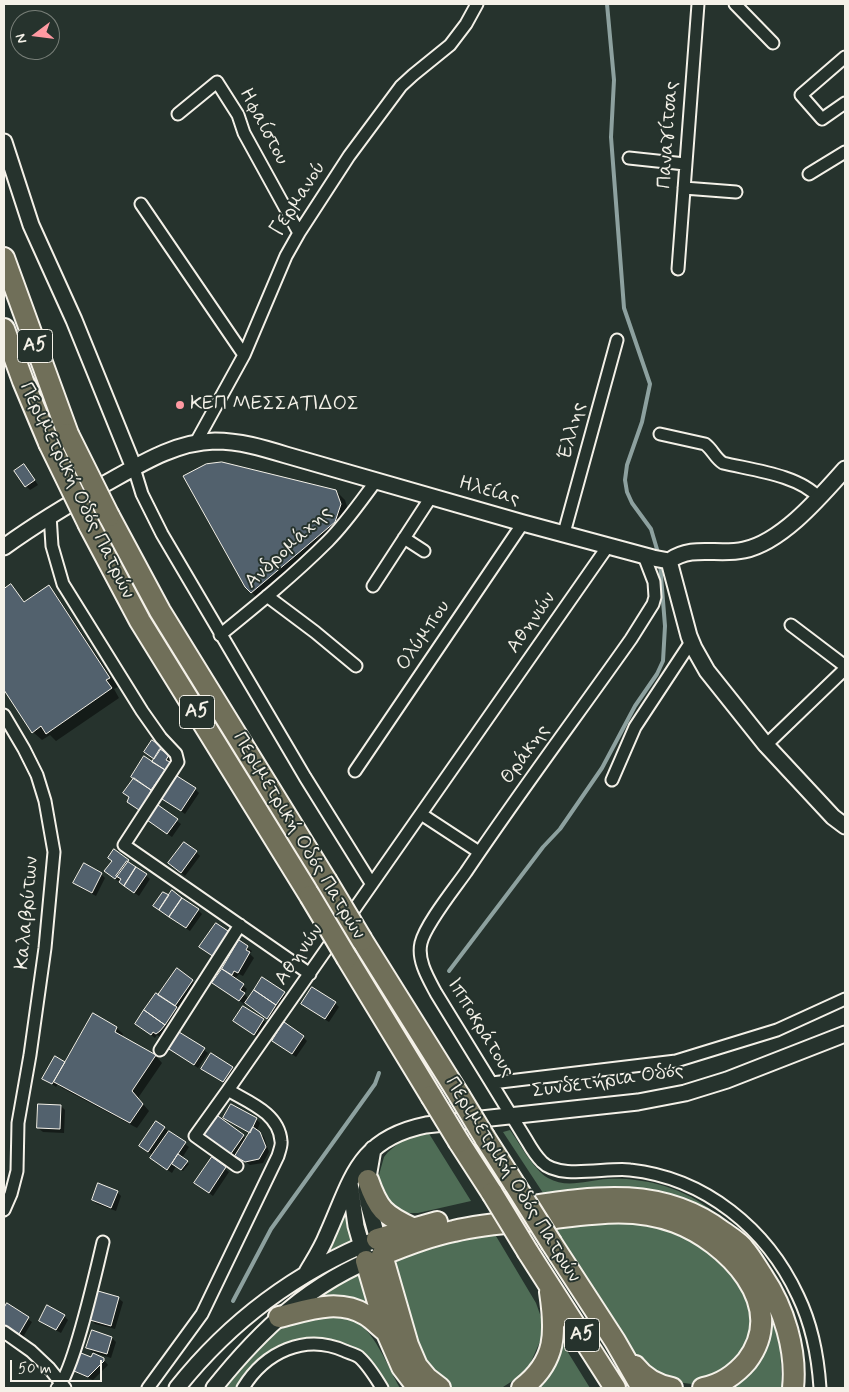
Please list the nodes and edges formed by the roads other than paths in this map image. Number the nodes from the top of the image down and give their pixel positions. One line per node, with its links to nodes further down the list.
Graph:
1 (477, 4): 16 (street, Γερμανού)
2 (698, 4): 11 (street, Παναγίτσας)
3 (735, 4): 4 (street)
4 (773, 43)
5 (845, 57): 6 (street)
6 (845, 103)
7 (178, 114): 16 (street, Ηφαίστου)
8 (4, 142): 24 (main road)
9 (844, 156): 12 (street)
10 (629, 158): 11 (street)
11 (685, 164): 13 (street, Παναγίτσας)
12 (809, 174)
13 (684, 188): 14 (street); 18 (street, Παναγίτσας)
14 (736, 192)
15 (141, 204): 21 (street)
16 (299, 233): 21 (street, Γερμανού)
17 (4, 258): 72 (highway, Περιμετρική Οδός Πατρών / Α5, bridge)
18 (678, 269)
19 (4, 329): 68 (highway, Περιμετρική Οδός Πατρών / Α5, bridge)
20 (617, 340): 31 (street, Έλλης)
21 (244, 355): 23 (street, Γερμανού)
22 (660, 434): 28 (street)
23 (195, 444): 24 (main road, Ηλείας); 26 (main road, Ηλείας)
24 (134, 468): 29 (main road, Ηλείας); 40 (street)
25 (845, 469): 28 (main road)
26 (376, 481): 27 (main road, Ηλείας); 38 (street, Ανδρομάχης)
27 (432, 497): 30 (main road, Ηλείας); 32 (street)
28 (819, 498): 36 (main road)
29 (50, 515): 34 (main road, Ηλείας); 52 (street)
30 (524, 523): 31 (main road, Ηλείας); 46 (street, Ολύμπου)
31 (564, 533): 33 (main road, Ηλείας)
32 (404, 538): 35 (street); 37 (street)
33 (608, 546): 36 (main road, Ηλείας); 48 (street, Αθηνών)
34 (4, 547)
35 (424, 551)
36 (657, 559): 41 (main road); 50 (street, Θράκης)
37 (373, 586)
38 (267, 596): 40 (street, Ανδρομάχης); 42 (street)
39 (791, 625): 43 (street)
40 (220, 635): 51 (street)
41 (691, 642): 45 (main road); 47 (street)
42 (356, 666)
43 (845, 667): 45 (street)
44 (4, 715): 63 (street, Καλαβρύτων)
45 (766, 745): 49 (main road)
46 (355, 771)
47 (612, 780)
48 (421, 814): 50 (street); 51 (street, Αθηνών)
49 (845, 826)
50 (479, 852): 54 (street, Θράκης)
51 (371, 883): 53 (street, Αθηνών)
52 (240, 925): 53 (street); 57 (street)
53 (310, 974): 59 (street, Αθηνών)
54 (427, 974): 58 (street, Ιπποκράτους)
55 (845, 999): 58 (street)
56 (845, 1034): 60 (main road, Συνδετήρια Οδός)
57 (160, 1050)
58 (492, 1083): 60 (street, Ιπποκράτους)
59 (228, 1090): 61 (street, Αθηνών); 74 (street)
60 (512, 1115): 62 (main road, Συνδετήρια Οδός); 87 (street, Ιπποκράτους)
61 (237, 1166)
62 (359, 1180): 64 (highway); 66 (main road, Συνδετήρια Οδός); 67 (main road)
63 (4, 1210)
64 (412, 1228): 66 (highway); 86 (highway)
65 (103, 1242): 73 (street)
66 (372, 1250): 67 (main road); 69 (main road); 71 (highway); 80 (highway); 85 (highway)
67 (307, 1272): 75 (main road)
68 (548, 1283): 81 (highway); 82 (highway, Περιμετρική Οδός Πατρών / Α5)
69 (279, 1317): 71 (highway); 76 (main road)
70 (4, 1332): 73 (street)
71 (387, 1333): 79 (highway)
72 (615, 1342): 83 (highway, Περιμετρική Οδός Πατρών / Α5); 84 (highway)
73 (61, 1387)
74 (148, 1388)
75 (177, 1388)
76 (214, 1388)
77 (243, 1388): 78 (street)
78 (382, 1388)
79 (418, 1388)
80 (440, 1388)
81 (522, 1388)
82 (615, 1388)
83 (642, 1388)
84 (672, 1388)
85 (703, 1388)
86 (794, 1388)
87 (820, 1388)

